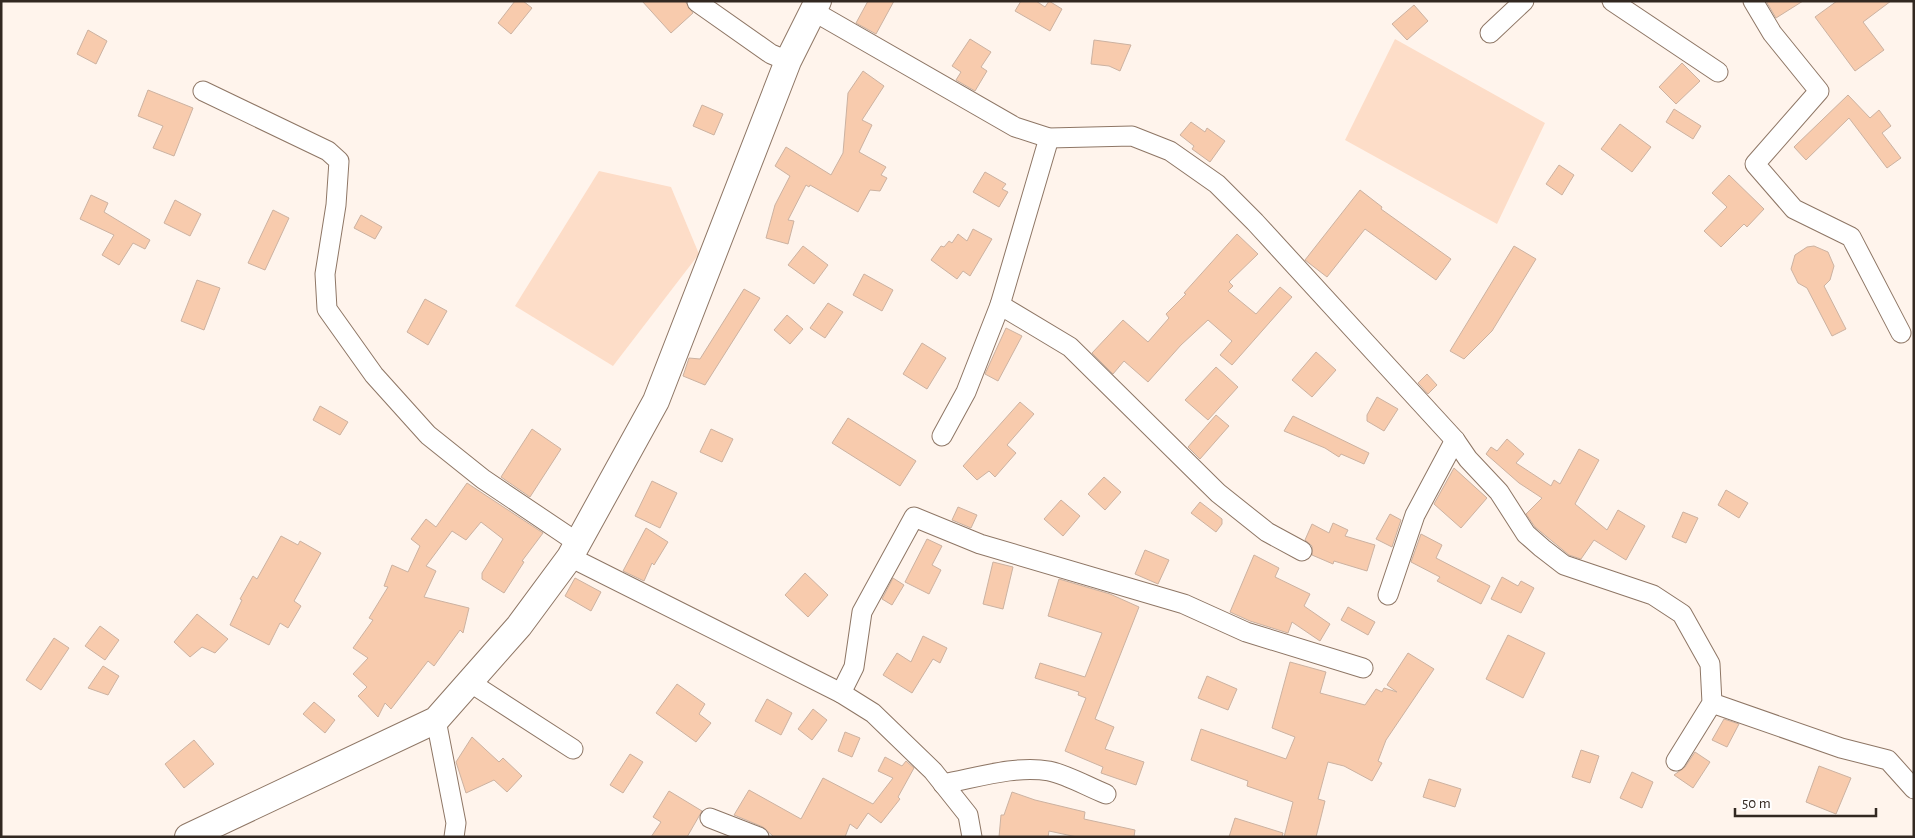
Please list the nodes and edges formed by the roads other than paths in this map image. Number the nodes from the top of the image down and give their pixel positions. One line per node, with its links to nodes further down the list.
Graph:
1 (1524, 1): 6 (street)
2 (1612, 1): 8 (street)
3 (1753, 1): 12 (street)
4 (697, 2): 7 (street)
5 (815, 6): 7 (street); 10 (street)
6 (1490, 33)
7 (788, 61): 15 (street)
8 (1718, 72)
9 (203, 91): 15 (street)
10 (1049, 138): 11 (street); 14 (street)
11 (1000, 305): 13 (street); 16 (street)
12 (1901, 333)
13 (942, 436)
14 (1455, 440): 17 (street); 21 (street)
15 (574, 550): 19 (street); 20 (street)
16 (1302, 552)
17 (1388, 595)
18 (1364, 668): 20 (street)
19 (471, 683): 22 (street); 23 (street)
20 (841, 693): 25 (street)
21 (1712, 703): 24 (street); 26 (street)
22 (436, 720): 29 (street); 30 (street)
23 (573, 748)
24 (1676, 761)
25 (943, 784): 27 (street); 32 (street)
26 (1914, 789)
27 (1106, 794)
28 (710, 818): 31 (street)
29 (188, 837)
30 (454, 837)
31 (759, 837)
32 (972, 837)

